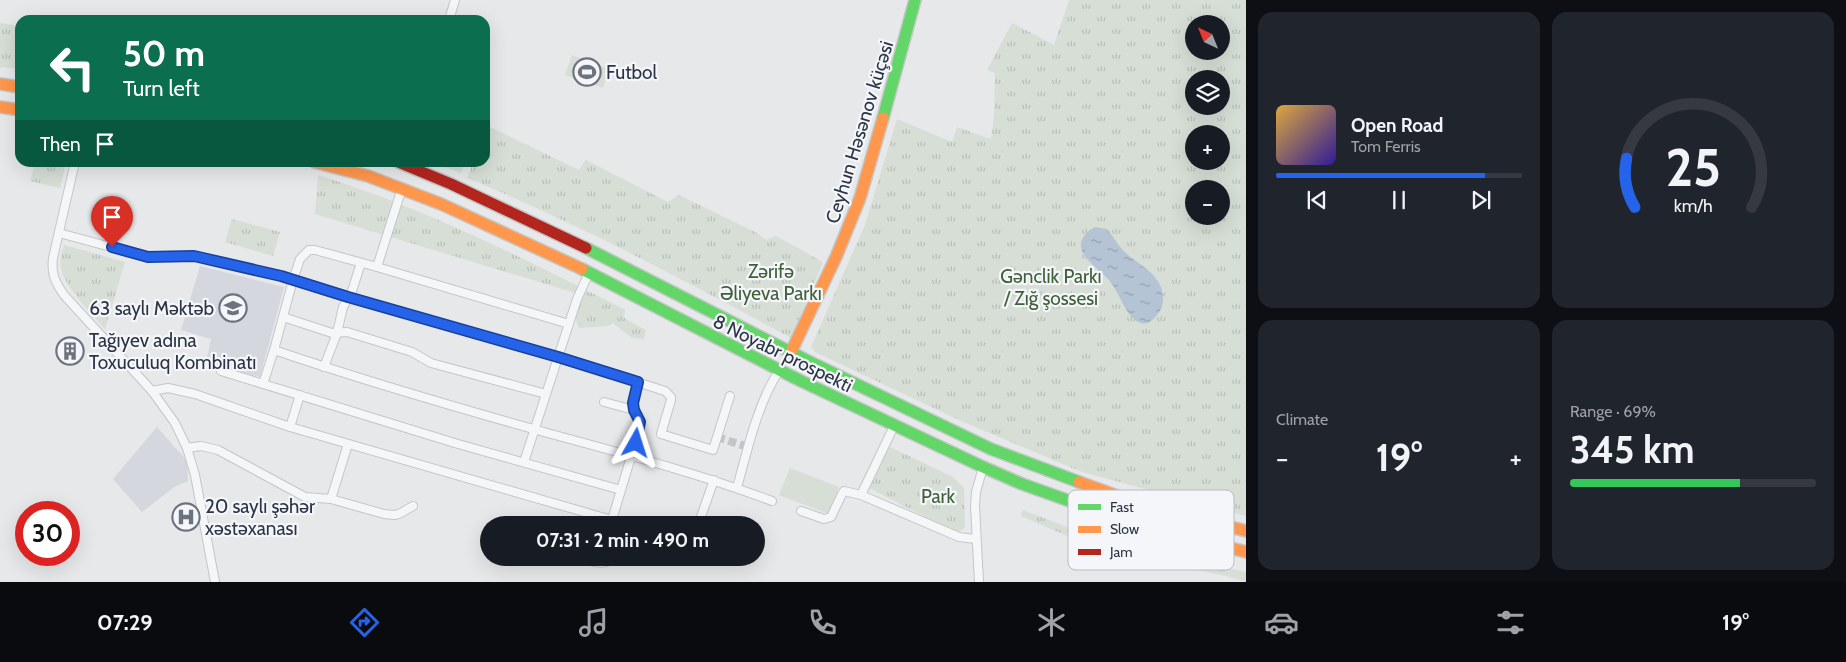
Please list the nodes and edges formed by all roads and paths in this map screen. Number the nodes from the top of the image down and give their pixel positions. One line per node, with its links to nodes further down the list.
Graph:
1 (455, 0): 3 (street)
2 (915, 0): 22 (main road, Ceyhun Həsənov küçəsi)
3 (450, 15)
4 (0, 84): 5 (main road)
5 (15, 87)
6 (0, 107): 7 (main road)
7 (15, 109)
8 (75, 167): 12 (street)
9 (333, 167): 11 (main road, 8 Noyabr prospekti)
10 (410, 167): 22 (main road, 8 Noyabr prospekti)
11 (402, 188): 14 (street); 15 (main road, 8 Noyabr prospekti)
12 (59, 233): 16 (street); 29 (street)
13 (361, 263): 14 (street); 16 (street); 17 (street)
14 (377, 267): 19 (street)
15 (589, 273): 19 (street); 26 (main road, 8 Noyabr prospekti)
16 (293, 280): 17 (street); 18 (street)
17 (348, 297): 20 (street); 23 (street)
18 (283, 317): 20 (street); 21 (street)
19 (569, 324): 23 (street)
20 (337, 333): 24 (street); 30 (street)
21 (274, 350): 24 (street); 28 (street)
22 (791, 352): 26 (main road, Ceyhun Həsənov küçəsi); 46 (main road, 8 Noyabr prospekti)
23 (558, 357): 27 (street); 30 (street)
24 (324, 367): 37 (street)
25 (221, 371): 28 (street)
26 (779, 371): 35 (main road, 8 Noyabr prospekti); 44 (street)
27 (638, 382): 32 (street); 34 (street)
28 (263, 384): 31 (street)
29 (152, 391): 36 (street); 39 (street)
30 (546, 394): 37 (street)
31 (300, 395): 36 (street); 41 (street)
32 (730, 396)
33 (604, 402): 34 (street)
34 (634, 410): 40 (street)
35 (894, 426): 42 (main road, 8 Noyabr prospekti); 47 (street)
36 (290, 427): 38 (street)
37 (535, 429): 40 (street); 41 (street)
38 (348, 444): 48 (street); 53 (street)
39 (187, 448): 48 (street); 57 (street)
40 (632, 456): 43 (street); 45 (street)
41 (524, 462): 45 (street)
42 (983, 467): 49 (main road, 8 Noyabr prospekti); 56 (street)
43 (714, 480): 44 (street); 55 (street)
44 (737, 488): 50 (street)
45 (620, 490): 54 (street)
46 (1100, 490)
47 (861, 495): 52 (street); 56 (street)
48 (331, 499): 51 (street)
49 (1068, 500)
50 (772, 501)
51 (413, 506)
52 (801, 511)
53 (598, 516)
54 (613, 516)
55 (701, 516)
56 (976, 538): 58 (street)
57 (215, 582)
58 (979, 582)

